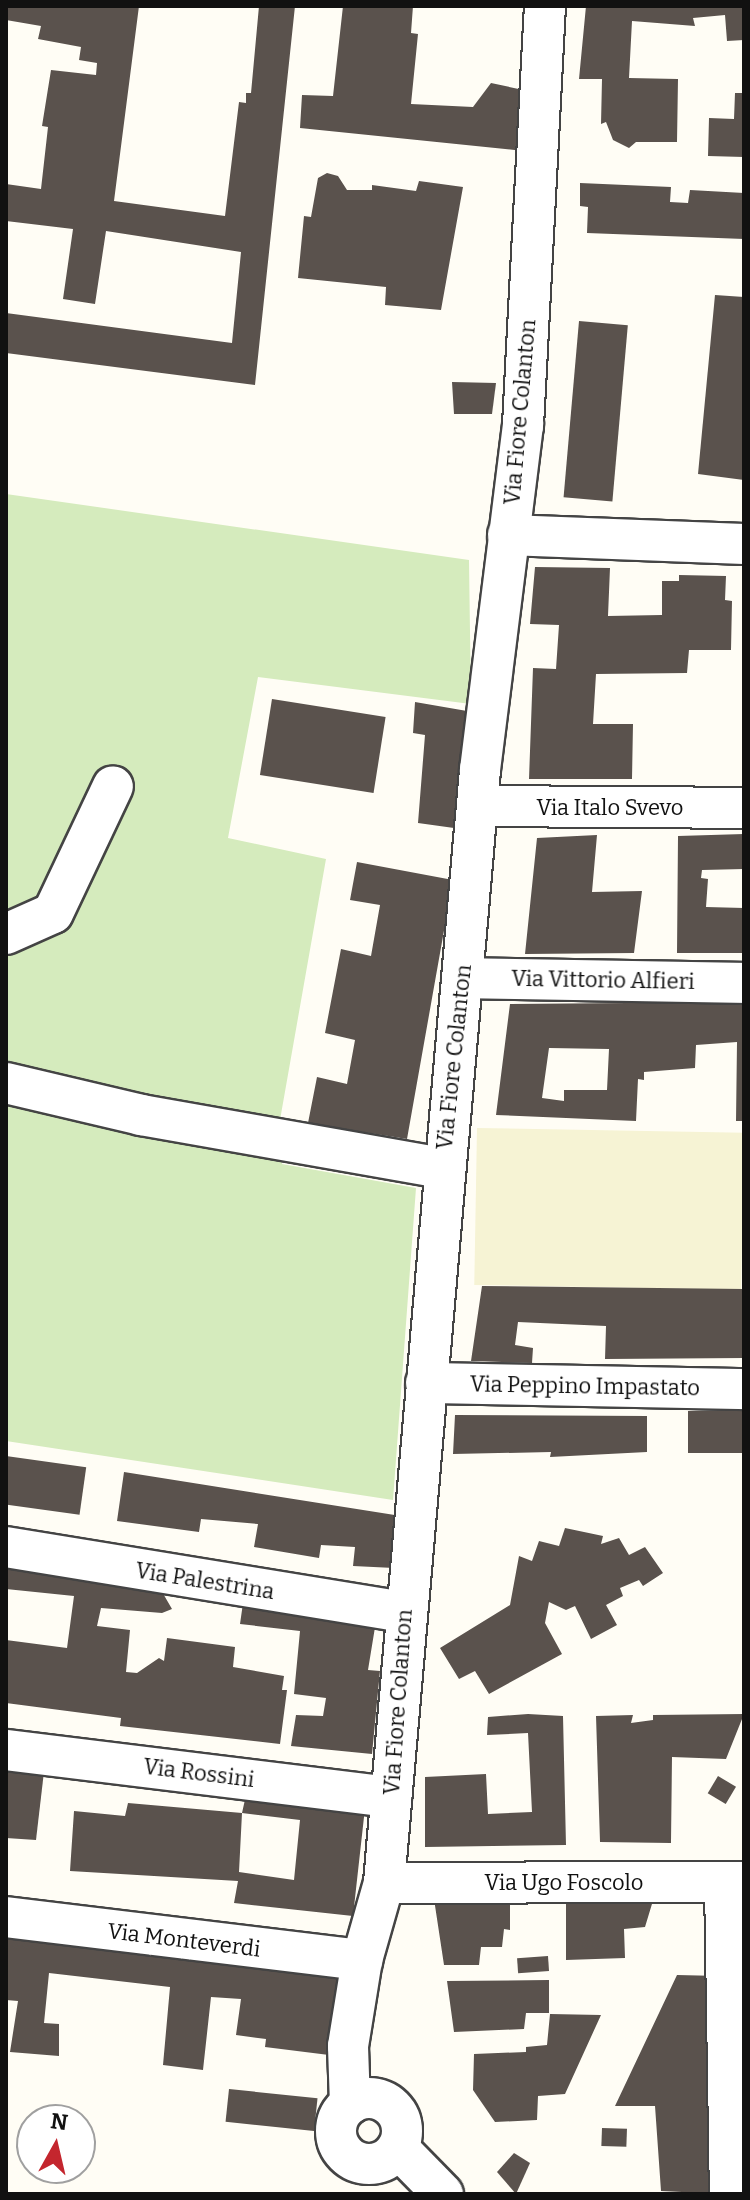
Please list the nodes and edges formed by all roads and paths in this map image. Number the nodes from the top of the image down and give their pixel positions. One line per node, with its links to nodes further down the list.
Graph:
1 (545, 6): 2 (street, Via Fiore Colanton)
2 (508, 535): 3 (street); 5 (street, Via Fiore Colanton)
3 (744, 544)
4 (113, 786): 7 (street)
5 (477, 806): 6 (street, Via Italo Svevo); 8 (street, Via Fiore Colanton)
6 (744, 808)
7 (6, 934)
8 (462, 978): 9 (street, Via Vittorio Alfieri); 11 (street, Via Fiore Colanton)
9 (744, 983)
10 (6, 1083): 11 (street)
11 (443, 1168): 12 (street, Via Fiore Colanton)
12 (426, 1383): 13 (street, Via Peppino Impastato); 15 (street, Via Fiore Colanton)
13 (744, 1389)
14 (6, 1547): 15 (street, Via Palestrina)
15 (404, 1612): 17 (street, Via Fiore Colanton)
16 (6, 1750): 17 (street, Via Rossini)
17 (391, 1797): 19 (street, Via Fiore Colanton)
18 (735, 1882): 19 (street, Via Ugo Foscolo); 26 (street)
19 (384, 1883): 21 (street, Via Fiore Colanton)
20 (6, 1917): 21 (street, Via Monteverdi)
21 (362, 1960): 22 (street, Via Fiore Colanton)
22 (350, 2104): 23 (street); 24 (street)
23 (398, 2148): 24 (street); 25 (street)
24 (349, 2177)
25 (443, 2194)
26 (730, 2194)

